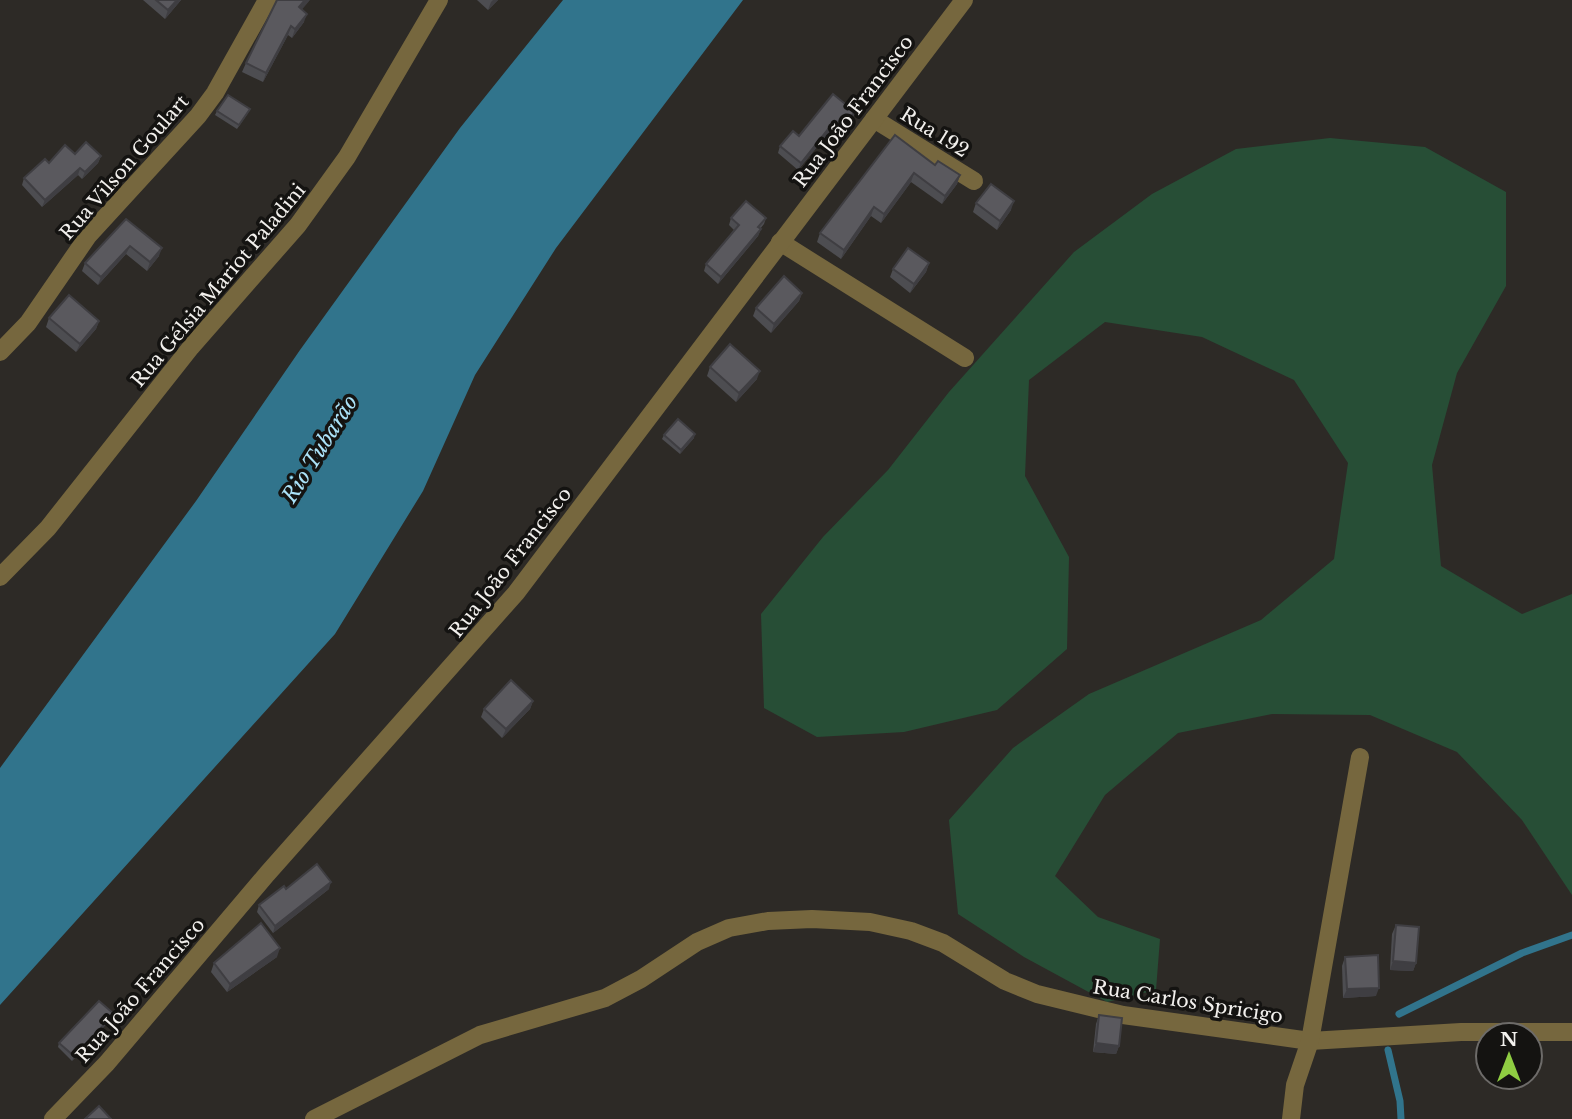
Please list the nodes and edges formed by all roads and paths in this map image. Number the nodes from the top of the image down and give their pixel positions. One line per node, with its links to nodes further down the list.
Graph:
1 (267, 0): 7 (street, Rua Vilson Goulart)
2 (439, 0): 9 (street, Rua Gélsia Mariot Paladini)
3 (964, 0): 4 (street, Rua João Francisco)
4 (874, 119): 5 (street, Rua 192); 6 (street, Rua João Francisco)
5 (974, 181)
6 (780, 242): 8 (street); 13 (street, Rua João Francisco)
7 (0, 352)
8 (965, 358)
9 (0, 577)
10 (1360, 757): 12 (street)
11 (1572, 1032): 12 (street, Rua Carlos Spricigo)
12 (1310, 1041): 14 (street, Rua Carlos Spricigo); 15 (street)
13 (53, 1119)
14 (314, 1119)
15 (1291, 1119)

